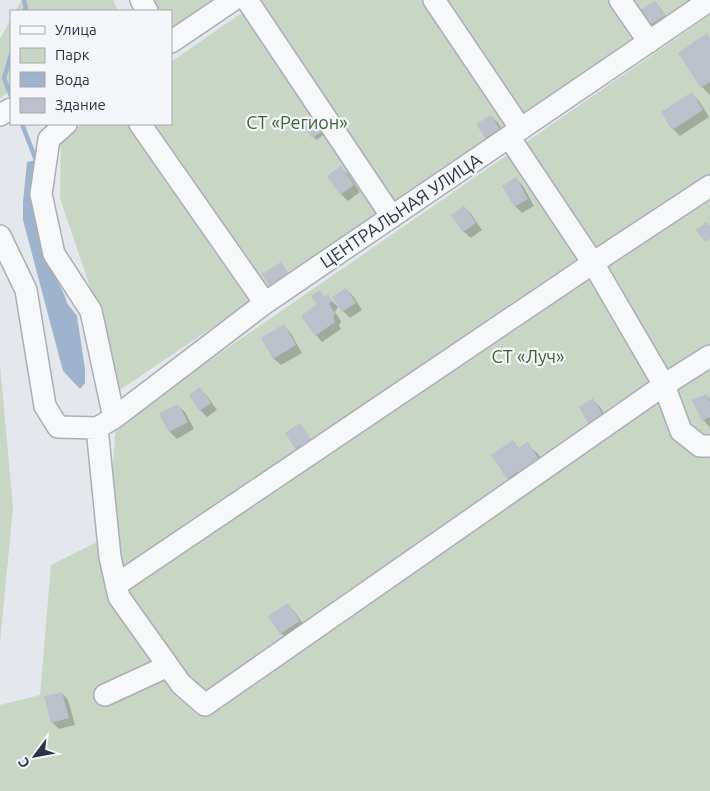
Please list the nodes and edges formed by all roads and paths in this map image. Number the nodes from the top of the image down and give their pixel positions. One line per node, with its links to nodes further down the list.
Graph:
1 (216, 0): 7 (street)
2 (234, 0): 8 (street)
3 (247, 0): 14 (street)
4 (434, 0): 12 (street)
5 (620, 0): 9 (street)
6 (710, 0): 9 (street, ЦЕНТРАЛЬНАЯ УЛИЦА)
7 (172, 29)
8 (172, 41)
9 (649, 42): 12 (street, ЦЕНТРАЛЬНАЯ УЛИЦА)
10 (65, 125): 20 (street)
11 (141, 125): 17 (street)
12 (515, 133): 14 (street, ЦЕНТРАЛЬНАЯ УЛИЦА); 16 (street)
13 (710, 186): 16 (street)
14 (392, 216): 17 (street, ЦЕНТРАЛЬНАЯ УЛИЦА)
15 (0, 236): 20 (street)
16 (593, 263): 19 (street); 22 (street)
17 (265, 302): 20 (street, ЦЕНТРАЛЬНАЯ УЛИЦА)
18 (710, 356): 19 (street)
19 (664, 385): 21 (street); 23 (street)
20 (105, 423): 22 (street)
21 (710, 446)
22 (116, 585): 23 (street)
23 (168, 666): 24 (street)
24 (105, 695)

